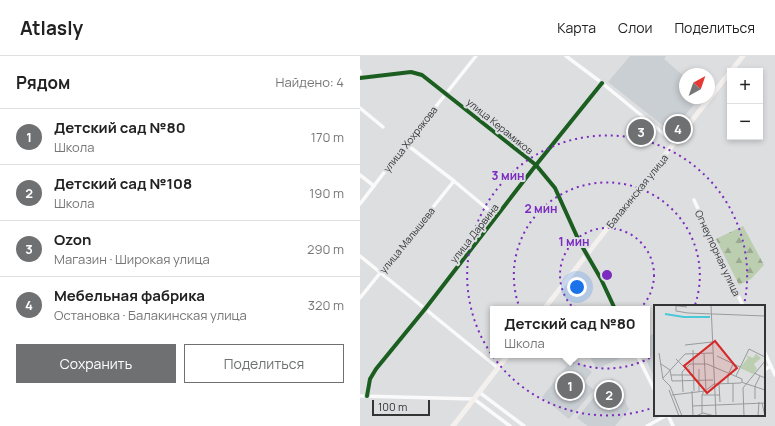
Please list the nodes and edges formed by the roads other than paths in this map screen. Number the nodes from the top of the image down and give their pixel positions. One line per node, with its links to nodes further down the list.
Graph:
1 (476, 56): 9 (street, улица Хохрякова)
2 (566, 56): 8 (street)
3 (742, 56): 4 (main road, Балакинская улица)
4 (733, 68)
5 (360, 71): 7 (street)
6 (727, 76): 12 (main road, Балакинская улица)
7 (360, 78): 9 (street, улица Керамиков)
8 (602, 83): 12 (street); 14 (street, улица Дарвина)
9 (446, 94): 13 (street, улица Хохрякова); 14 (street, улица Керамиков)
10 (360, 108): 11 (street)
11 (383, 127)
12 (675, 143): 21 (main road, Балакинская улица)
13 (406, 144): 16 (street); 17 (street, улица Хохрякова)
14 (536, 165): 20 (street, улица Дарвина); 21 (street, улица Керамиков)
15 (360, 175): 17 (street)
16 (454, 181): 20 (street); 23 (street, улица Малышева)
17 (374, 186): 19 (street, улица Хохрякова)
18 (694, 200): 25 (street, Огнеупорная улица)
19 (360, 204)
20 (497, 217): 28 (street, улица Дарвина)
21 (587, 254): 26 (main road, Балакинская улица); 27 (street, улица Керамиков)
22 (360, 256): 23 (street)
23 (380, 273): 24 (street, улица Малышева); 28 (street)
24 (360, 298)
25 (743, 305)
26 (546, 306)
27 (614, 306)
28 (425, 309): 33 (street); 39 (street, улица Дарвина)
29 (765, 353): 32 (street)
30 (506, 358): 33 (main road)
31 (638, 358): 36 (street)
32 (771, 366): 34 (street); 35 (street)
33 (498, 368): 37 (main road)
34 (765, 369)
35 (775, 375)
36 (654, 389)
37 (479, 392): 40 (main road); 45 (street)
38 (360, 396): 39 (street)
39 (367, 396): 40 (street)
40 (474, 399): 43 (main road); 44 (street)
41 (665, 416): 46 (street)
42 (668, 416): 47 (street)
43 (453, 426)
44 (510, 426)
45 (523, 426)
46 (647, 426)
47 (673, 426)

